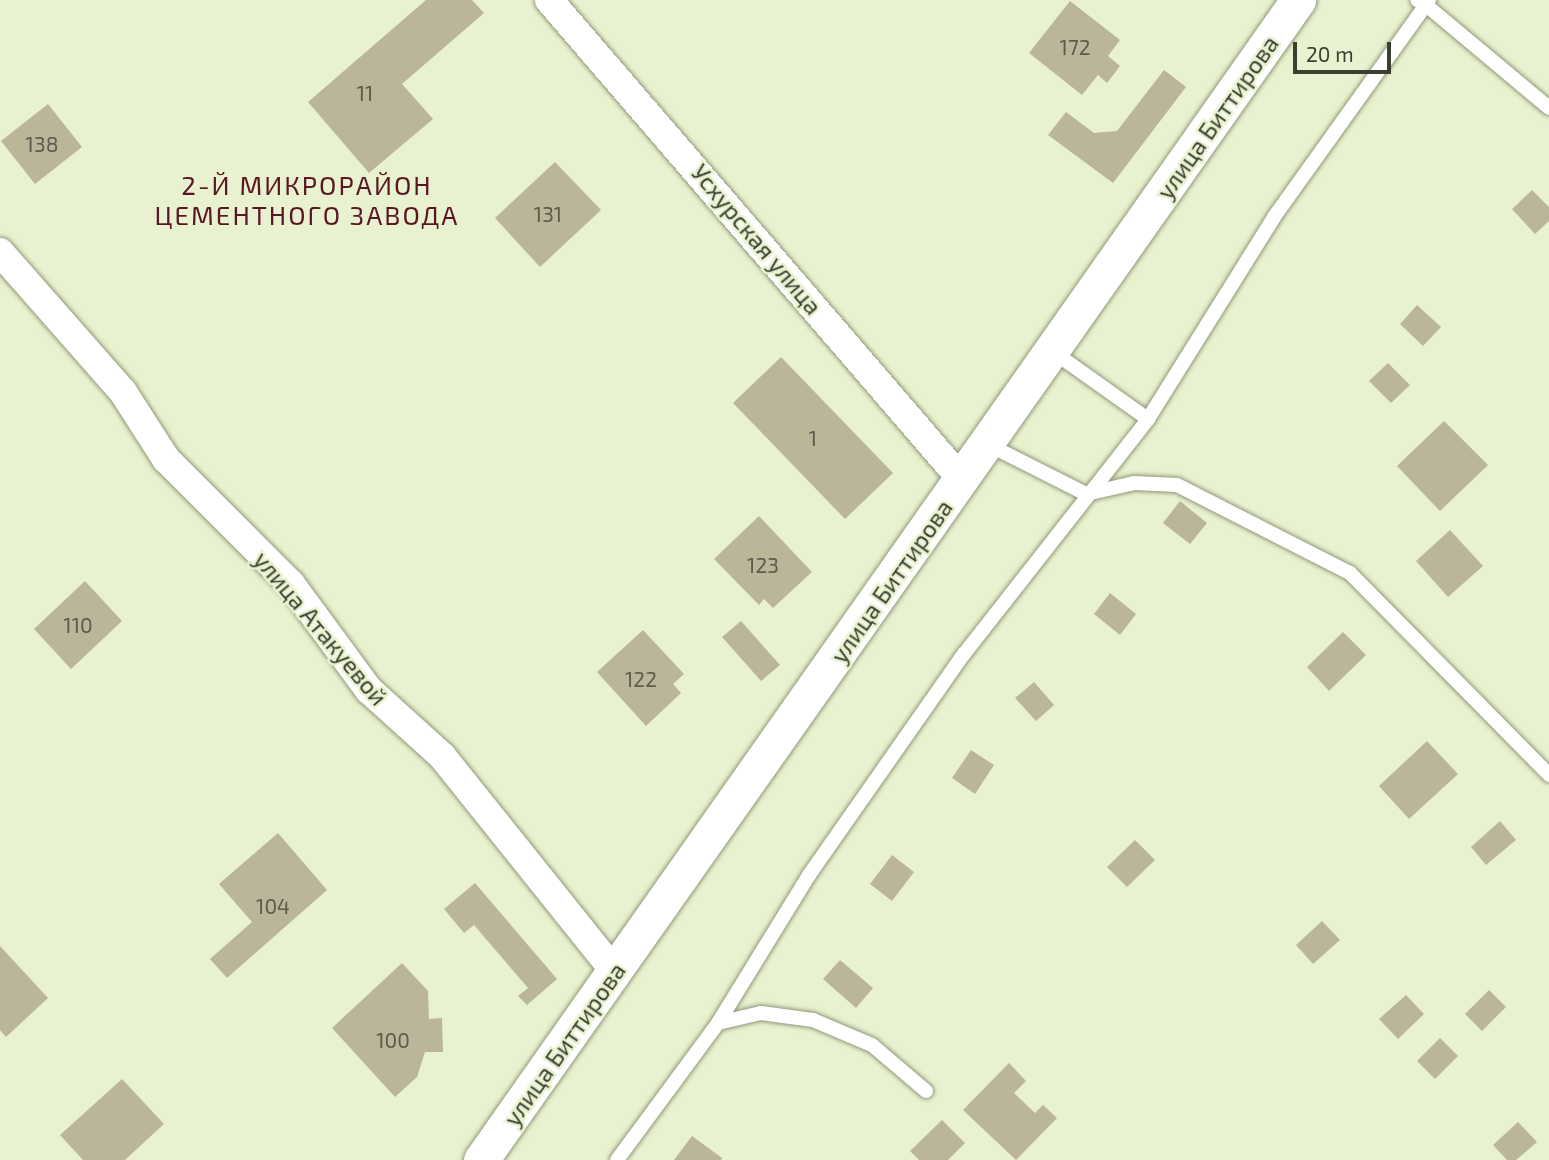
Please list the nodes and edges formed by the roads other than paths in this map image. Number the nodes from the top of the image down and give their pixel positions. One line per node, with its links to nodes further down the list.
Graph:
1 (549, 0): 9 (street, Усхурская улица)
2 (1298, 0): 6 (street, улица Биттирова)
3 (1424, 2): 4 (lane); 7 (lane)
4 (1549, 107)
5 (0, 252): 12 (street, улица Атакуевой)
6 (1055, 353): 7 (lane); 8 (street, улица Биттирова)
7 (1148, 419): 10 (lane)
8 (987, 444): 9 (street, улица Биттирова); 10 (lane)
9 (962, 480): 12 (street, улица Биттирова)
10 (1086, 494): 11 (lane); 13 (lane)
11 (1549, 775)
12 (615, 972): 15 (street, улица Биттирова)
13 (718, 1023): 14 (lane); 16 (lane)
14 (926, 1091)
15 (481, 1160)
16 (617, 1160)

